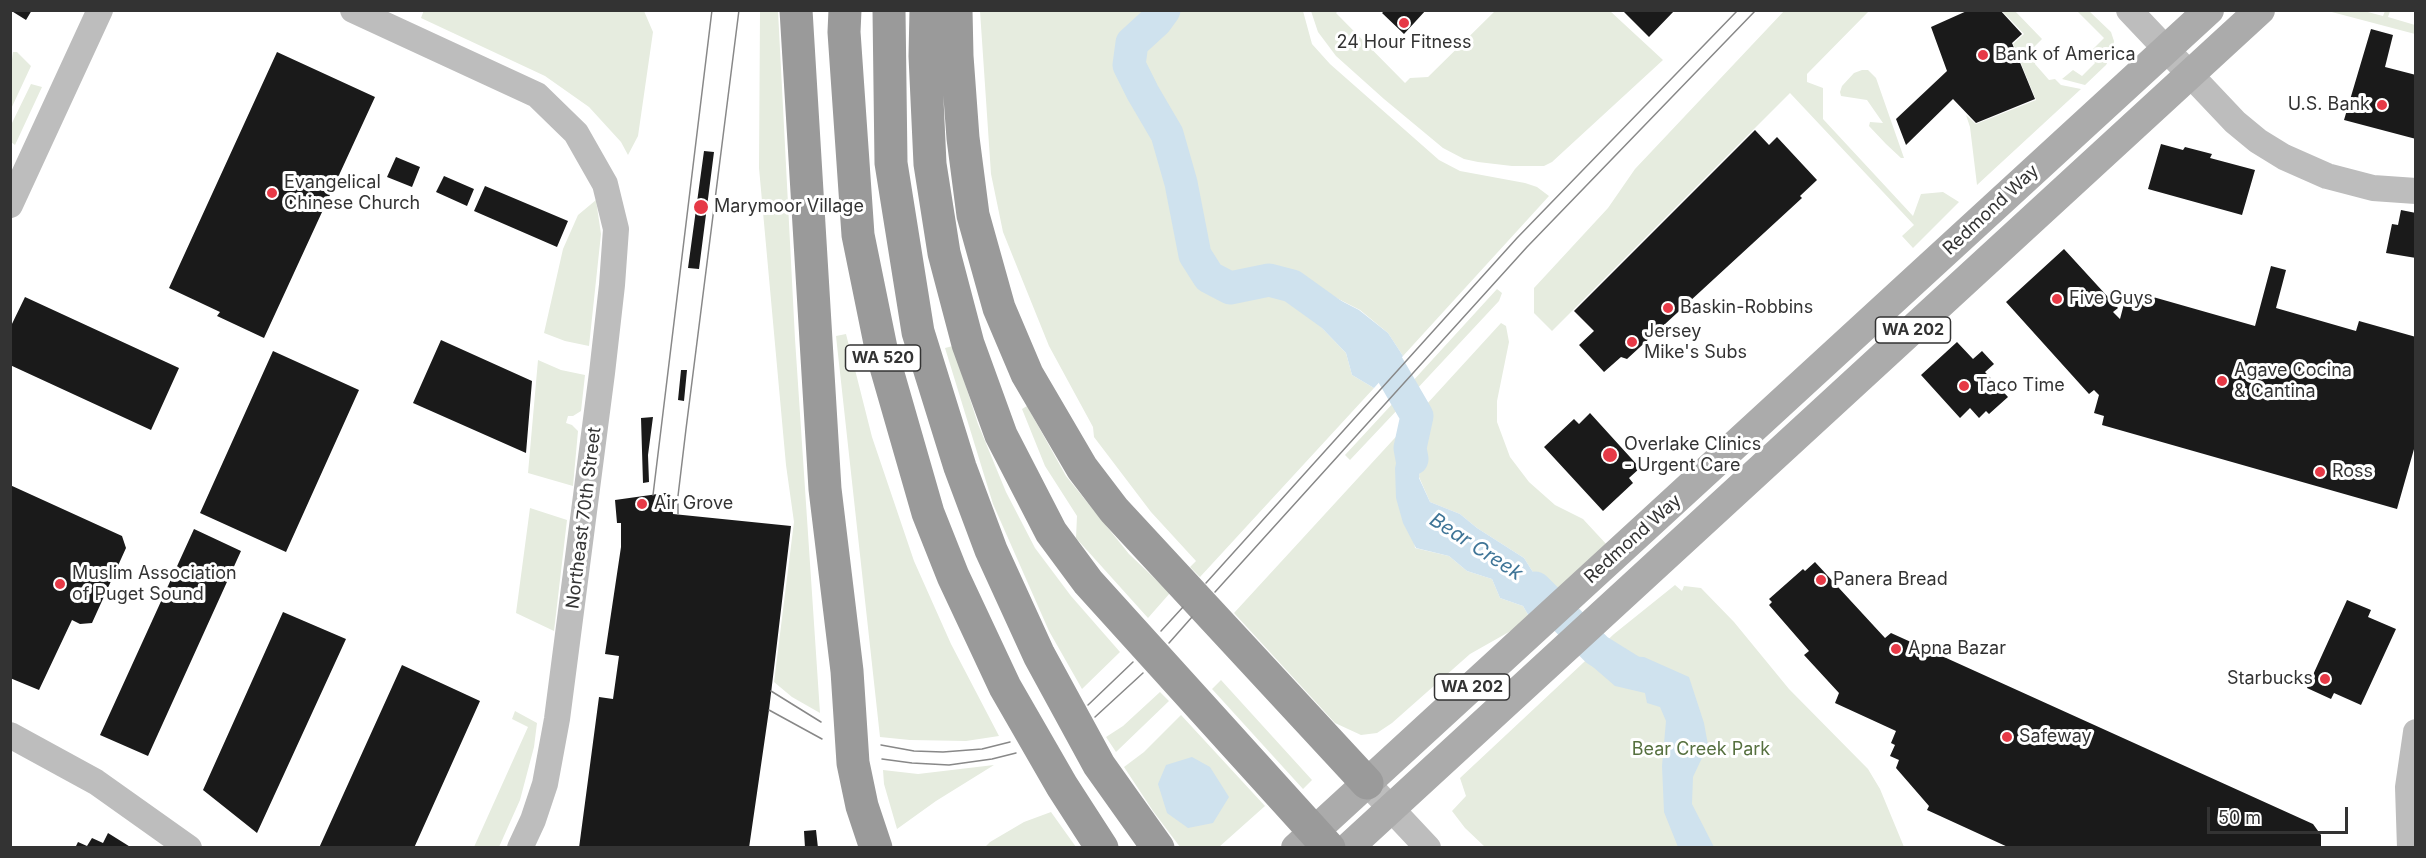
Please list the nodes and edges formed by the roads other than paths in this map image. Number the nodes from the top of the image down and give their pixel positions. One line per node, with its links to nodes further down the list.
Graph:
1 (100, 10): 14 (street)
2 (353, 10): 21 (street, Northeast 70th Street)
3 (796, 10): 19 (highway)
4 (845, 10): 22 (highway, WA 520)
5 (889, 10): 23 (highway, WA 520)
6 (926, 10): 25 (highway)
7 (956, 10): 17 (highway)
8 (2129, 10): 11 (street)
9 (2209, 10): 11 (main road, Redmond Way / WA 202)
10 (2260, 10): 12 (main road, Redmond Way / WA 202)
11 (2166, 50): 12 (street); 17 (main road, Redmond Way / WA 202)
12 (2190, 76): 13 (street); 18 (main road, Redmond Way / WA 202)
13 (2415, 191)
14 (10, 205)
15 (2415, 732): 28 (street)
16 (10, 735): 20 (street)
17 (1367, 783): 18 (street); 24 (main road, Redmond Way / WA 202)
18 (1391, 808): 26 (main road, Redmond Way / WA 202); 27 (street)
19 (876, 847)
20 (189, 848)
21 (520, 848)
22 (1102, 848)
23 (1158, 848)
24 (1296, 848)
25 (1329, 848)
26 (1348, 848)
27 (1428, 848)
28 (2410, 848)

